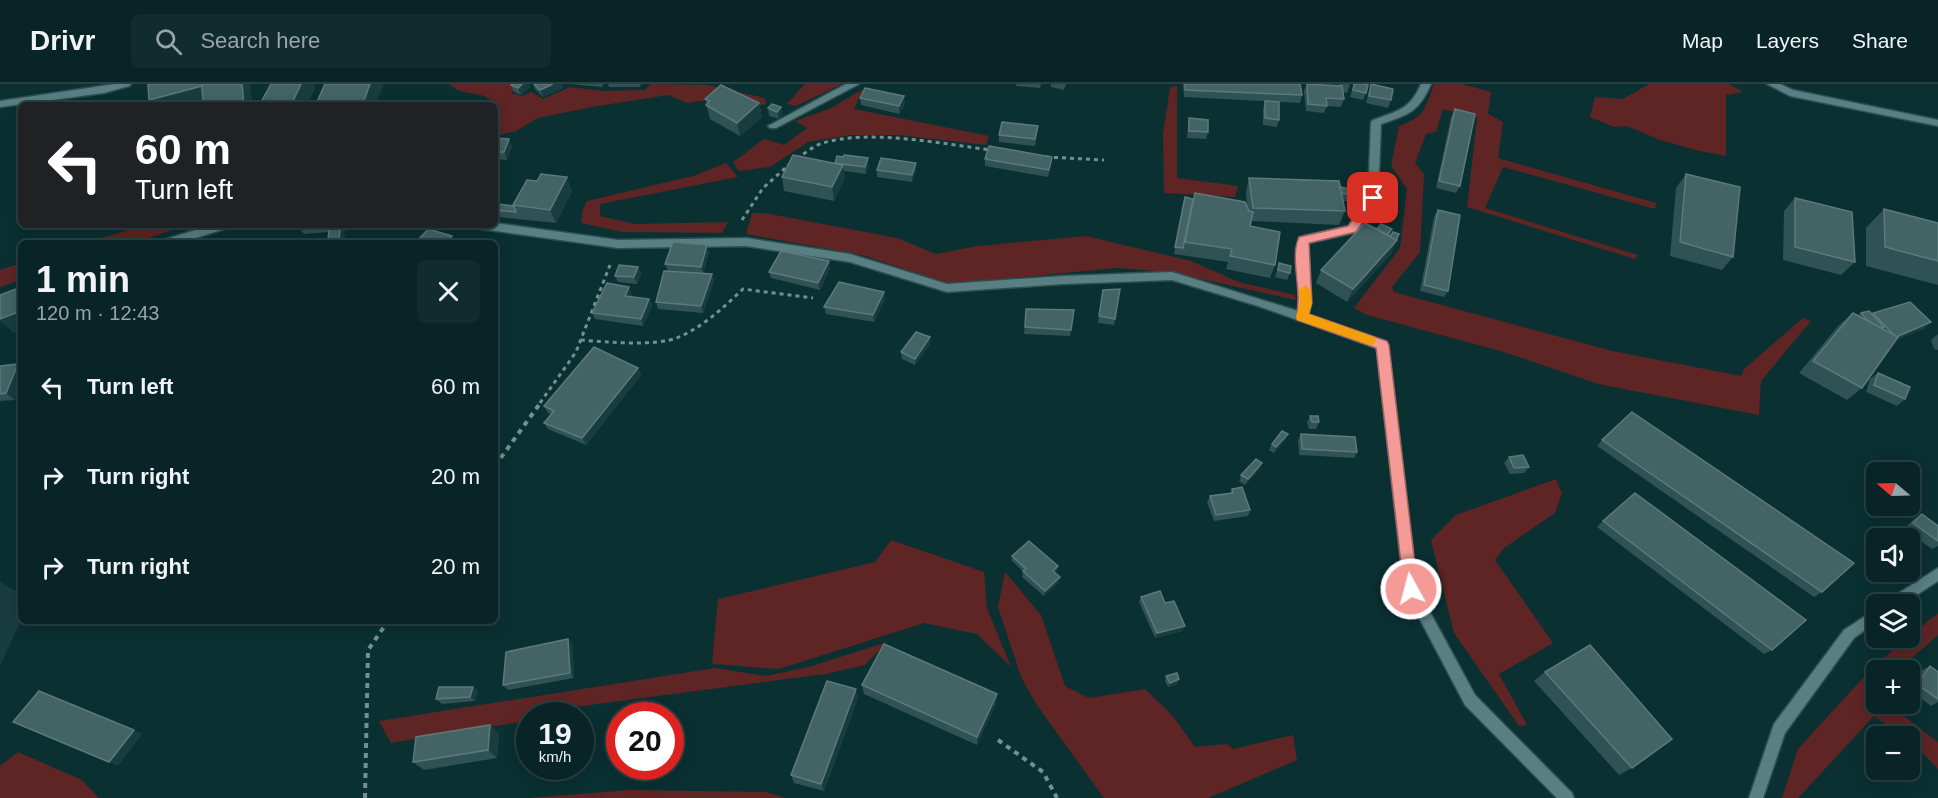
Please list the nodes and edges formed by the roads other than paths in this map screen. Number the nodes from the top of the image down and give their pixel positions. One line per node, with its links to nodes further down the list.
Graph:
1 (126, 84): 5 (lane)
2 (854, 84): 7 (lane)
3 (1426, 84): 11 (lane)
4 (1772, 84): 6 (lane)
5 (0, 104)
6 (1938, 123)
7 (773, 126)
8 (498, 227): 11 (lane)
9 (214, 228): 10 (lane)
10 (176, 240)
11 (1302, 317): 15 (lane)
12 (1938, 574): 13 (lane)
13 (1908, 594)
14 (1866, 622): 16 (lane)
15 (1567, 798)
16 (1756, 798)

